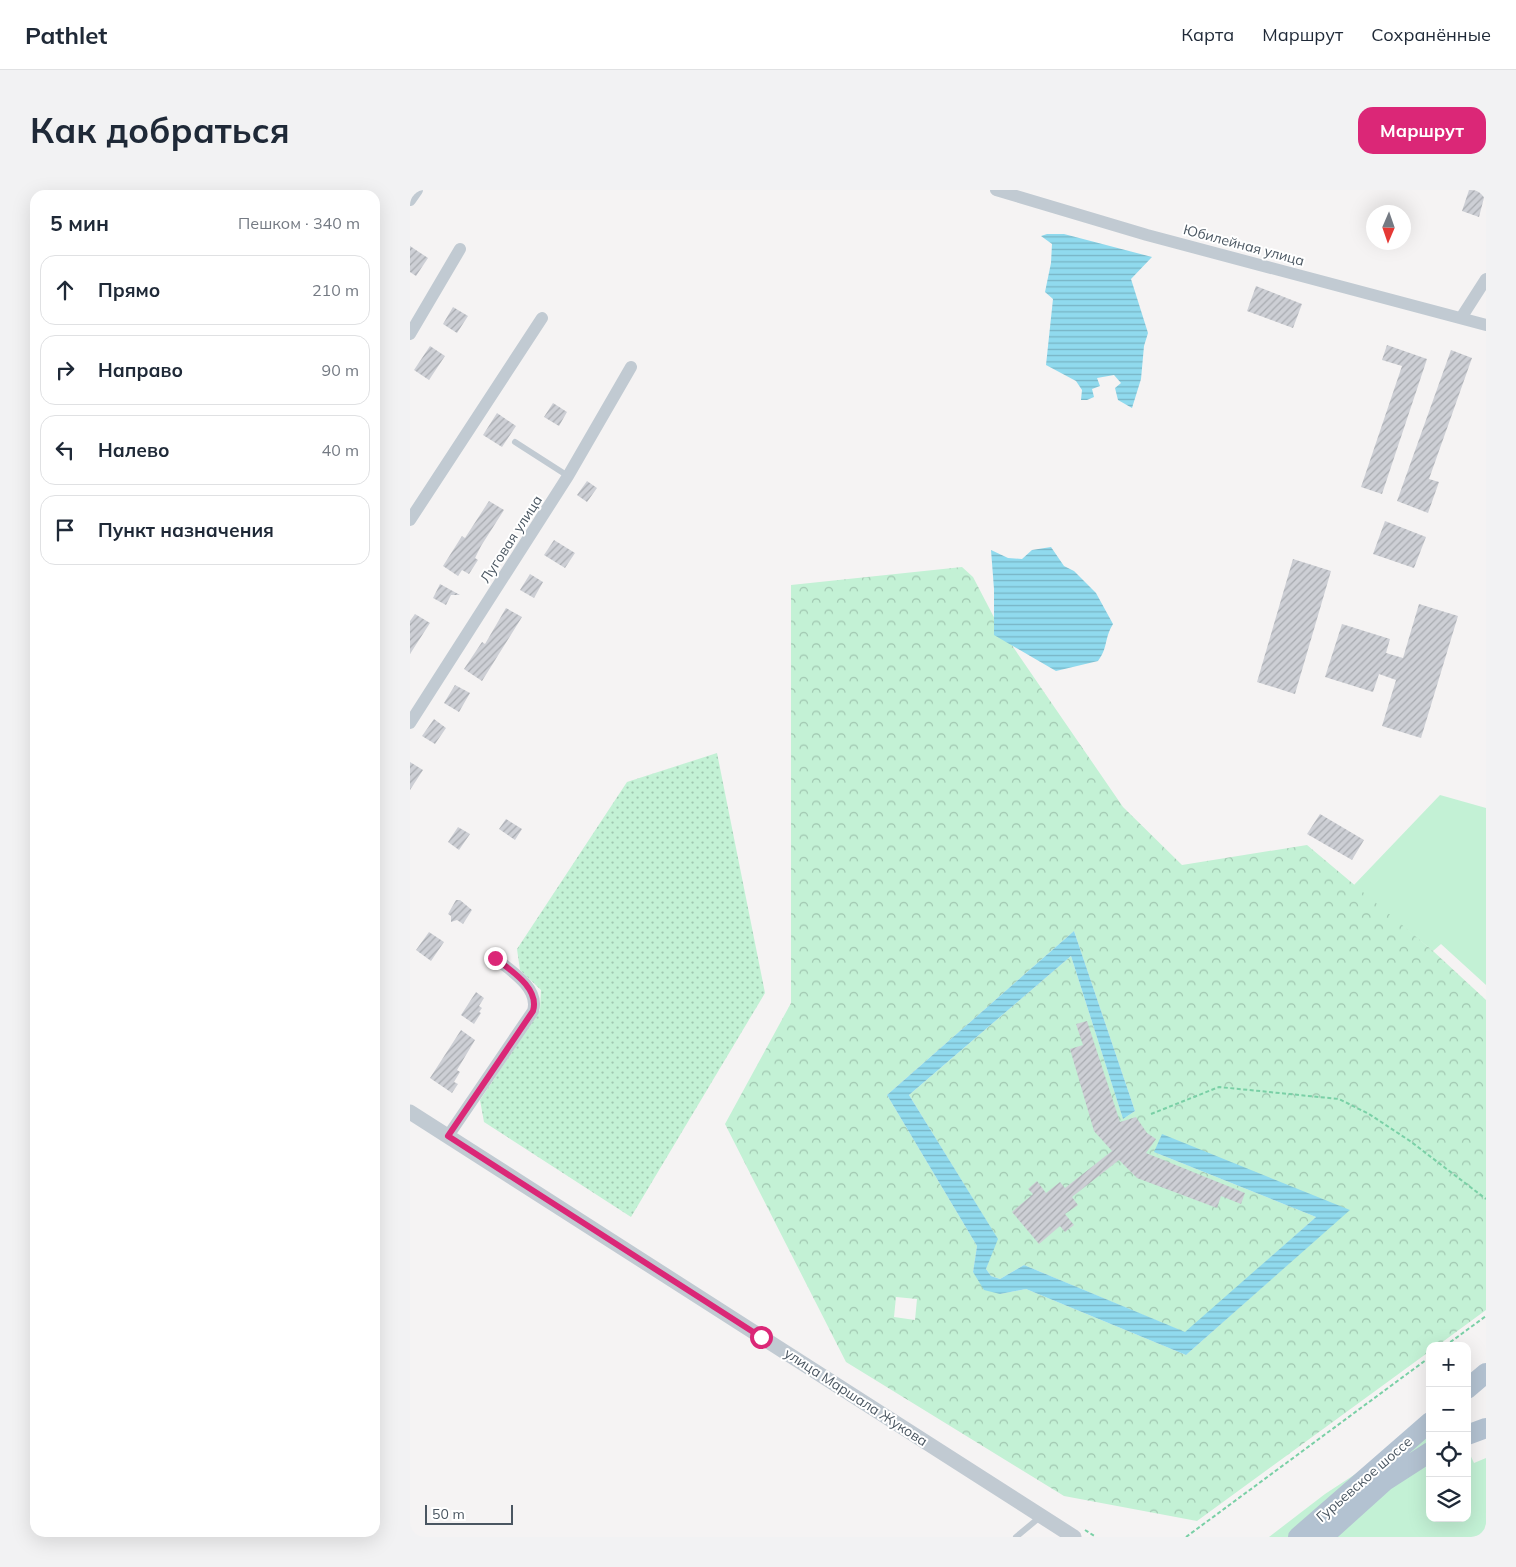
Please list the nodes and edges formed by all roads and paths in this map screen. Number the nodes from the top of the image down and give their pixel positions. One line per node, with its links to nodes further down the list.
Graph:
1 (417, 190): 3 (street)
2 (996, 190): 7 (street, Юбилейная улица)
3 (410, 200)
4 (460, 249): 9 (street)
5 (1486, 279): 7 (street)
6 (542, 318): 13 (street)
7 (1461, 318): 8 (street, Юбилейная улица)
8 (1486, 325)
9 (410, 334)
10 (631, 367): 12 (street, Луговая улица)
11 (515, 442): 12 (lane)
12 (568, 476): 14 (street, Луговая улица)
13 (410, 520)
14 (410, 723)
15 (495, 958): 18 (street)
16 (410, 1112): 18 (street, улица Маршала Жукова)
17 (1151, 1114): 19 (path)
18 (448, 1136): 29 (street, улица Маршала Жукова)
19 (1486, 1199)
20 (1486, 1316): 21 (path)
21 (1450, 1342)
22 (1426, 1360): 32 (path)
23 (1486, 1373): 24 (main road)
24 (1469, 1387)
25 (1426, 1425): 33 (main road, Гурьевское шоссе)
26 (1486, 1428): 27 (main road)
27 (1471, 1434)
28 (1426, 1455): 34 (main road)
29 (1042, 1516): 30 (lane); 31 (street, улица Маршала Жукова)
30 (1016, 1537)
31 (1074, 1537)
32 (1186, 1537)
33 (1298, 1537)
34 (1323, 1537)

